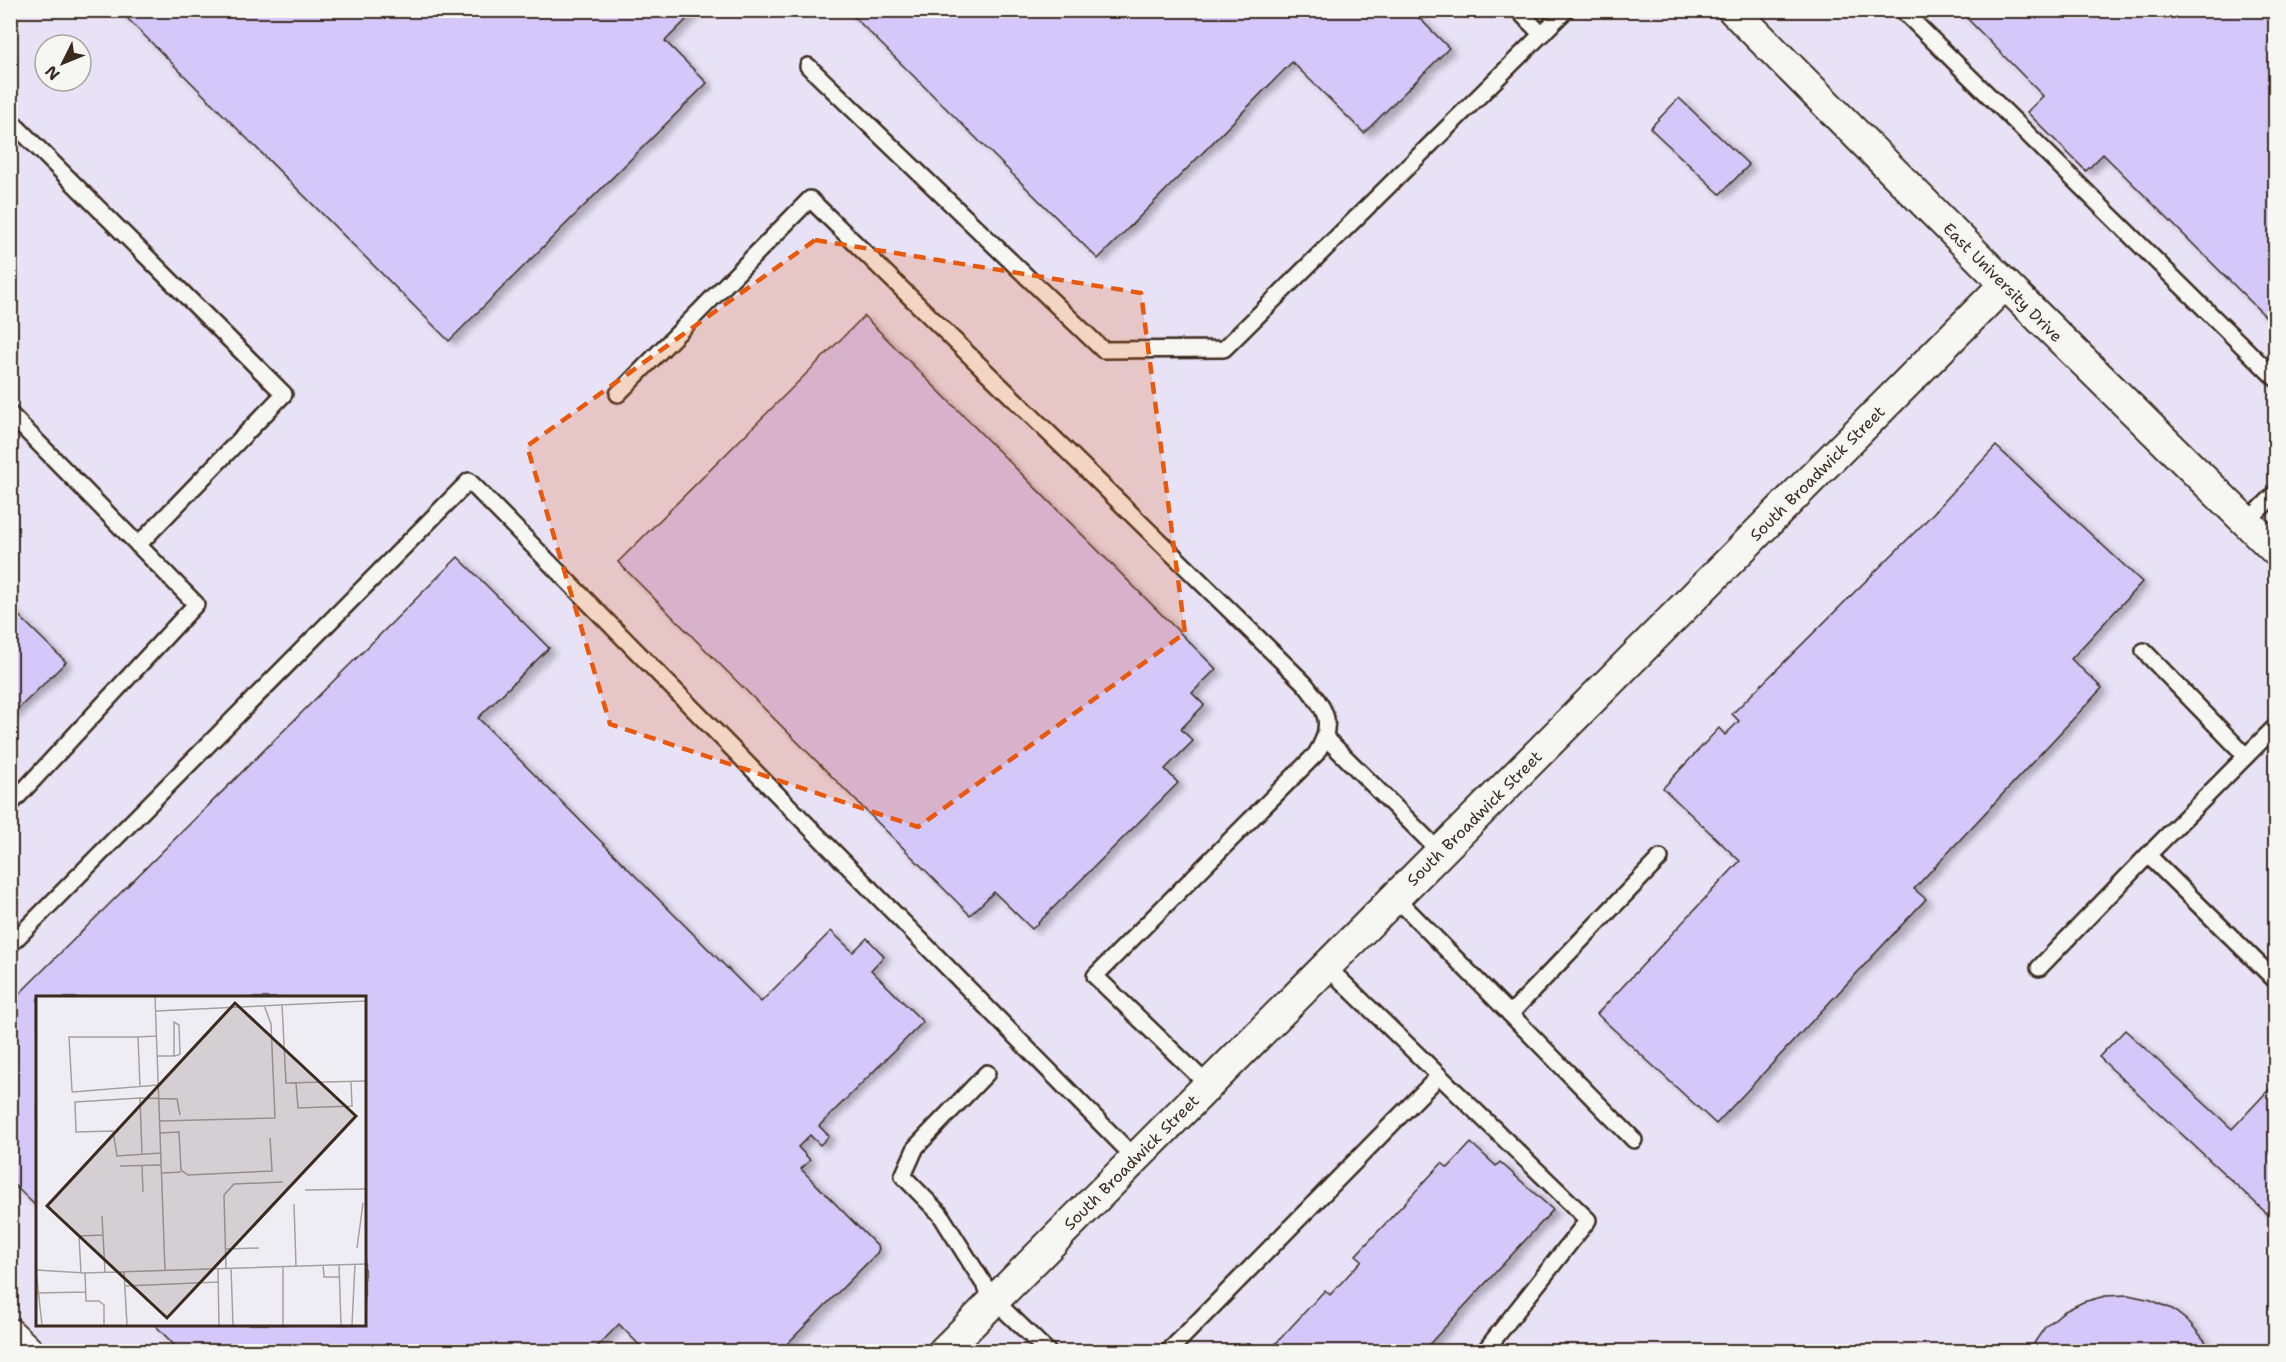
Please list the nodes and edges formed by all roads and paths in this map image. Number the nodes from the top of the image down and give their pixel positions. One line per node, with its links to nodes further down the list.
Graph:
1 (1518, 10): 5 (lane)
2 (1566, 10): 5 (lane)
3 (1733, 10): 8 (street, East University Drive)
4 (1902, 10): 9 (lane)
5 (1542, 35): 6 (lane)
6 (808, 66)
7 (10, 120): 14 (lane)
8 (2005, 284): 13 (street, East University Drive); 21 (street, South Broadwick Street)
9 (2276, 379)
10 (618, 394): 18 (lane)
11 (10, 414): 14 (lane)
12 (2276, 493): 13 (lane)
13 (2246, 523): 15 (street, East University Drive)
14 (138, 545): 20 (lane)
15 (2276, 551)
16 (2144, 651): 19 (lane)
17 (2276, 726): 19 (lane)
18 (1326, 738): 21 (lane); 32 (lane)
19 (2246, 756): 22 (lane)
20 (10, 805)
21 (1440, 852): 24 (street, South Broadwick Street)
22 (2148, 855): 27 (lane); 28 (lane)
23 (1660, 858): 29 (lane)
24 (1395, 897): 26 (street, South Broadwick Street); 29 (lane)
25 (10, 945): 34 (lane)
26 (1326, 966): 31 (lane); 32 (street, South Broadwick Street)
27 (2038, 968)
28 (2276, 981)
29 (1510, 1014): 33 (lane)
30 (987, 1073): 35 (lane)
31 (1439, 1076): 40 (lane); 41 (lane)
32 (1208, 1085): 34 (street, South Broadwick Street)
33 (1634, 1140)
34 (1135, 1158): 35 (street, South Broadwick Street)
35 (994, 1300): 38 (street, South Broadwick Street); 39 (lane)
36 (10, 1334): 37 (street)
37 (29, 1352)
38 (944, 1352)
39 (1048, 1352)
40 (1168, 1352)
41 (1484, 1352)

